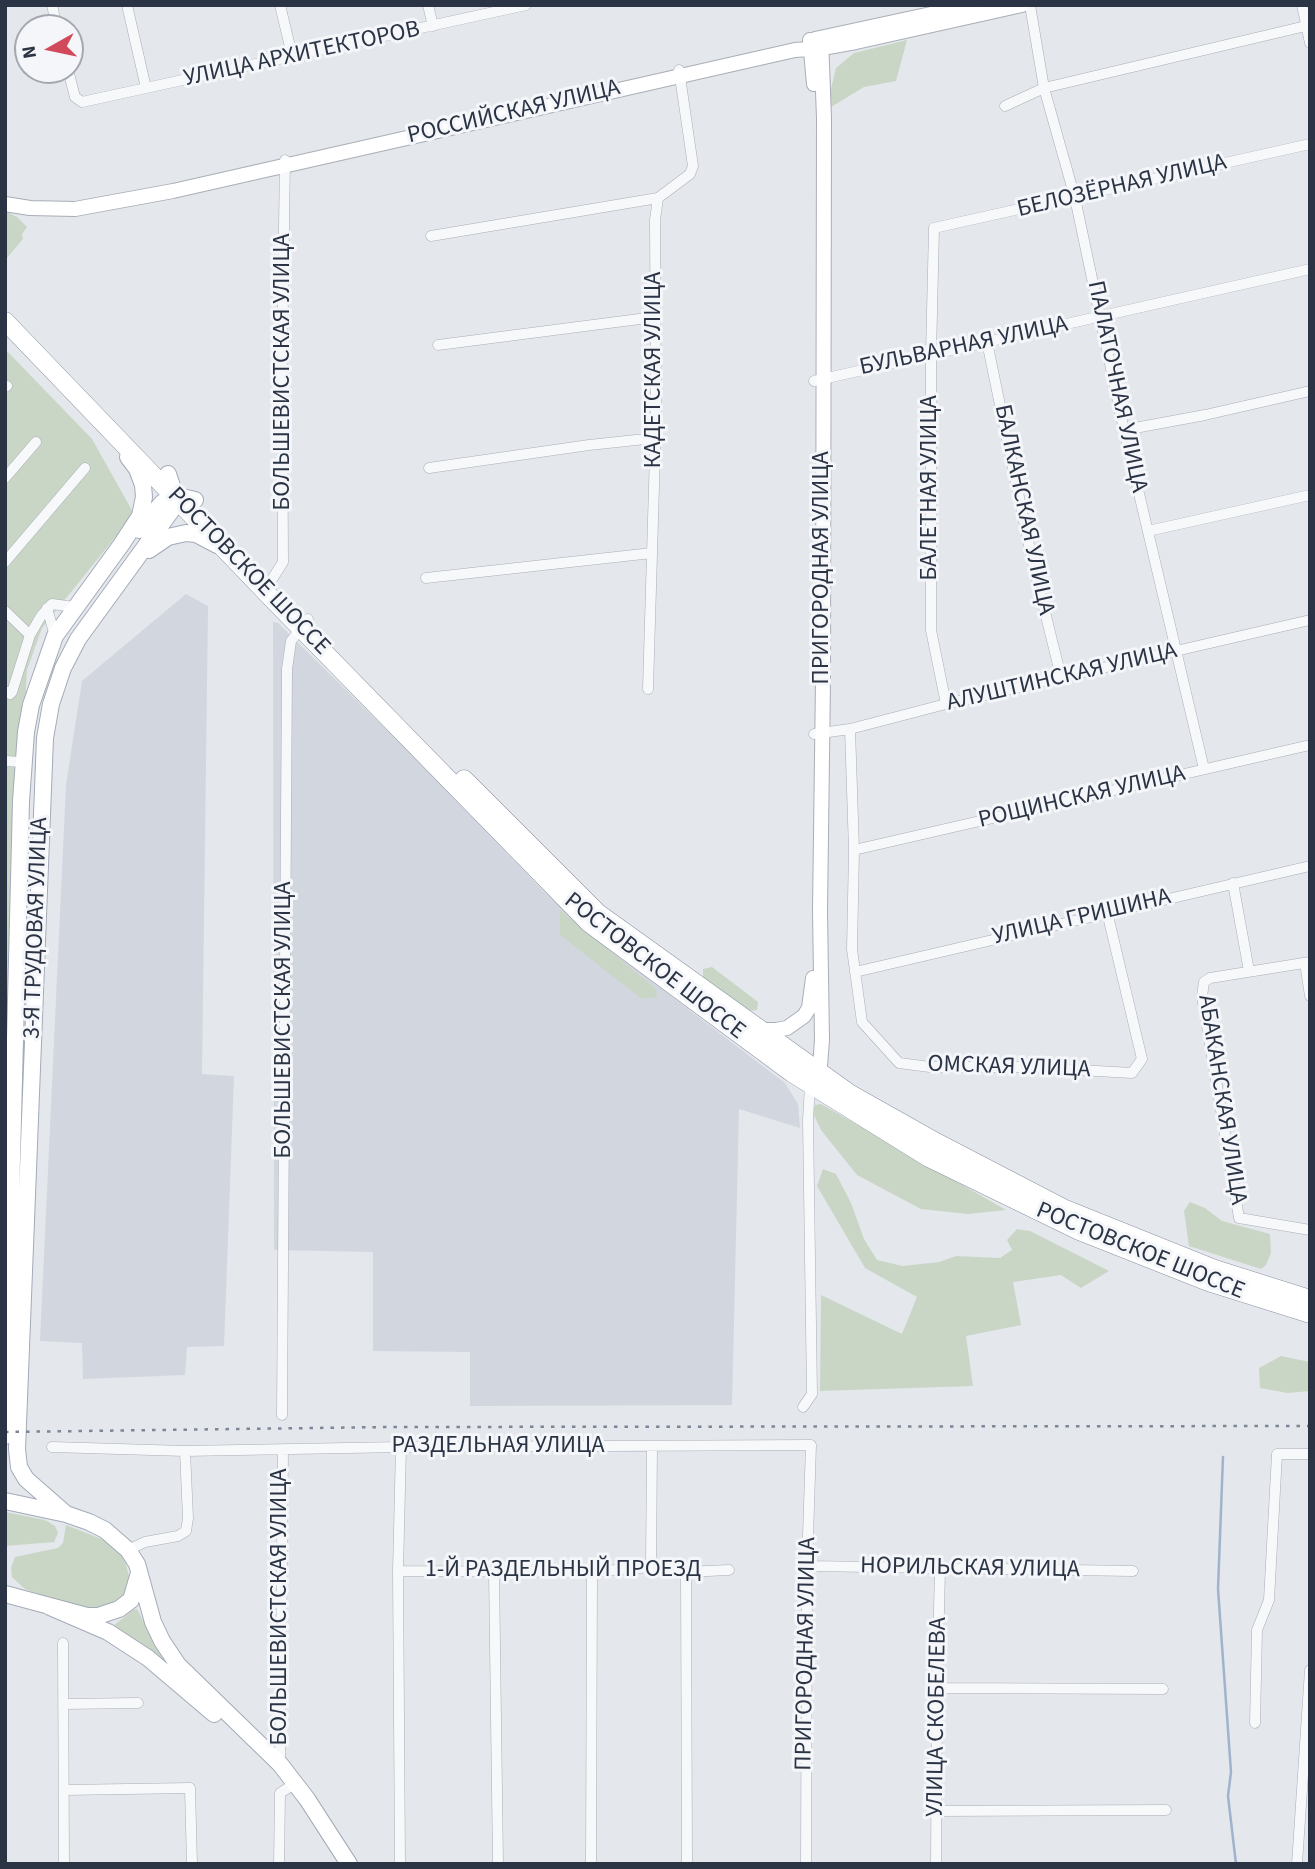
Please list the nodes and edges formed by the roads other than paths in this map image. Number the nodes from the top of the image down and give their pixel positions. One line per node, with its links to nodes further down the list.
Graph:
1 (127, 5): 17 (street)
2 (280, 5): 14 (street)
3 (428, 5): 11 (street)
4 (526, 5): 9 (street, УЛИЦА АРХИТЕКТОРОВ)
5 (973, 5): 13 (street, РОССИЙСКАЯ УЛИЦА)
6 (1022, 5): 13 (street, РОССИЙСКАЯ УЛИЦА)
7 (1030, 5): 18 (street, ПАЛАТОЧНАЯ УЛИЦА)
8 (1301, 5): 10 (street)
9 (505, 8): 11 (street, УЛИЦА АРХИТЕКТОРОВ)
10 (1308, 25): 12 (street); 18 (street)
11 (433, 26): 14 (street, УЛИЦА АРХИТЕКТОРОВ)
12 (1310, 43)
13 (817, 44): 15 (street, РОССИЙСКАЯ УЛИЦА); 37 (street, ПРИГОРОДНАЯ УЛИЦА)
14 (292, 55): 17 (street, УЛИЦА АРХИТЕКТОРОВ)
15 (680, 73): 21 (street, РОССИЙСКАЯ УЛИЦА); 23 (street)
16 (72, 84): 17 (street, УЛИЦА АРХИТЕКТОРОВ)
17 (146, 88)
18 (1044, 88): 19 (street); 24 (street, ПАЛАТОЧНАЯ УЛИЦА)
19 (1005, 106)
20 (1310, 144): 24 (street, БЕЛОЗЁРНАЯ УЛИЦА)
21 (286, 162): 22 (street, РОССИЙСКАЯ УЛИЦА); 25 (street, РОССИЙСКАЯ УЛИЦА); 55 (street, БОЛЬШЕВИСТСКАЯ УЛИЦА)
22 (5, 197)
23 (658, 198): 27 (street); 30 (street, КАДЕТСКАЯ УЛИЦА)
24 (1075, 198): 26 (street, БЕЛОЗЁРНАЯ УЛИЦА); 31 (street, ПАЛАТОЧНАЯ УЛИЦА)
25 (5, 204)
26 (934, 228): 35 (street, БАЛЕТНАЯ УЛИЦА)
27 (431, 236)
28 (1310, 269): 31 (street, БУЛЬВАРНАЯ УЛИЦА)
29 (5, 307): 44 (highway, РОСТОВСКОЕ ШОССЕ)
30 (655, 317): 34 (street); 40 (street, КАДЕТСКАЯ УЛИЦА)
31 (1100, 317): 33 (street, БУЛЬВАРНАЯ УЛИЦА); 39 (street, ПАЛАТОЧНАЯ УЛИЦА)
32 (5, 321): 36 (highway, РОСТОВСКОЕ ШОССЕ)
33 (987, 342): 35 (street, БУЛЬВАРНАЯ УЛИЦА); 64 (street, БАЛКАНСКАЯ УЛИЦА)
34 (438, 345)
35 (931, 354): 37 (street, БУЛЬВАРНАЯ УЛИЦА); 67 (street, БАЛЕТНАЯ УЛИЦА)
36 (63, 380): 46 (highway, РОСТОВСКОЕ ШОССЕ); 56 (main road)
37 (818, 380): 69 (street, ПРИГОРОДНАЯ УЛИЦА)
38 (1310, 391): 39 (street)
39 (1125, 430): 49 (street, ПАЛАТОЧНАЯ УЛИЦА)
40 (655, 438): 43 (street); 51 (street, КАДЕТСКАЯ УЛИЦА)
41 (36, 442): 45 (street)
42 (85, 468): 52 (street)
43 (429, 468)
44 (168, 474): 46 (main road); 48 (highway, РОСТОВСКОЕ ШОССЕ)
45 (5, 478)
46 (174, 495): 48 (main road); 50 (highway, РОСТОВСКОЕ ШОССЕ); 53 (main road, 3-Я ТРУДОВАЯ УЛИЦА); 56 (main road)
47 (1310, 495): 49 (street)
48 (195, 500): 55 (highway, РОСТОВСКОЕ ШОССЕ)
49 (1148, 531): 63 (street, ПАЛАТОЧНАЯ УЛИЦА)
50 (226, 550): 53 (main road); 60 (highway, РОСТОВСКОЕ ШОССЕ)
51 (652, 553): 54 (street); 65 (street, КАДЕТСКАЯ УЛИЦА)
52 (5, 562)
53 (129, 569): 101 (main road, 3-Я ТРУДОВАЯ УЛИЦА)
54 (426, 578)
55 (271, 581): 60 (highway, РОСТОВСКОЕ ШОССЕ)
56 (79, 601): 57 (street); 62 (main road, 3-Я ТРУДОВАЯ УЛИЦА)
57 (47, 608): 61 (street); 62 (street)
58 (5, 611): 61 (street)
59 (1310, 620): 63 (street, АЛУШТИНСКАЯ УЛИЦА)
60 (304, 623): 83 (highway, РОСТОВСКОЕ ШОССЕ); 84 (highway, РОСТОВСКОЕ ШОССЕ); 91 (street, БОЛЬШЕВИСТСКАЯ УЛИЦА)
61 (30, 635): 66 (street)
62 (55, 635): 72 (main road, 3-Я ТРУДОВАЯ УЛИЦА)
63 (1176, 652): 64 (street, АЛУШТИНСКАЯ УЛИЦА); 73 (street, ПАЛАТОЧНАЯ УЛИЦА)
64 (1061, 677): 67 (street, АЛУШТИНСКАЯ УЛИЦА)
65 (648, 689)
66 (6, 692)
67 (946, 704): 68 (street, АЛУШТИНСКАЯ УЛИЦА)
68 (850, 729): 69 (street, АЛУШТИНСКАЯ УЛИЦА); 74 (street)
69 (818, 734): 81 (street, ПРИГОРОДНАЯ УЛИЦА); 84 (street, ПРИГОРОДНАЯ УЛИЦА)
70 (1310, 745): 73 (street, РОЩИНСКАЯ УЛИЦА)
71 (5, 761): 72 (street)
72 (22, 762): 87 (main road, 3-Я ТРУДОВАЯ УЛИЦА)
73 (1204, 769): 74 (street, РОЩИНСКАЯ УЛИЦА)
74 (854, 850): 80 (street)
75 (1310, 866): 76 (street, УЛИЦА ГРИШИНА)
76 (1233, 883): 77 (street, УЛИЦА ГРИШИНА); 79 (street)
77 (1107, 912): 80 (street, УЛИЦА ГРИШИНА); 80 (street, ОМСКАЯ УЛИЦА)
78 (1307, 963): 79 (street); 82 (street)
79 (1249, 971): 85 (street, АБАКАНСКАЯ УЛИЦА)
80 (855, 972)
81 (813, 978): 83 (street); 84 (street, ПРИГОРОДНАЯ УЛИЦА)
82 (1310, 996)
83 (760, 1030): 84 (highway, РОСТОВСКОЕ ШОССЕ)
84 (814, 1082): 86 (highway, РОСТОВСКОЕ ШОССЕ); 88 (highway, РОСТОВСКОЕ ШОССЕ); 90 (street, ПРИГОРОДНАЯ УЛИЦА)
85 (1310, 1230)
86 (1310, 1299)
87 (7, 1306): 89 (main road, 3-Я ТРУДОВАЯ УЛИЦА)
88 (1310, 1314)
89 (6, 1395): 92 (main road, 3-Я ТРУДОВАЯ УЛИЦА)
90 (803, 1407)
91 (282, 1415)
92 (5, 1436)
93 (811, 1445): 94 (street, РАЗДЕЛЬНАЯ УЛИЦА); 103 (street, ПРИГОРОДНАЯ УЛИЦА)
94 (652, 1446): 96 (street, РАЗДЕЛЬНАЯ УЛИЦА); 104 (street)
95 (52, 1447): 98 (street, РАЗДЕЛЬНАЯ УЛИЦА)
96 (401, 1447): 97 (street, РАЗДЕЛЬНАЯ УЛИЦА); 108 (street)
97 (283, 1450): 98 (street, РАЗДЕЛЬНАЯ УЛИЦА); 124 (street, БОЛЬШЕВИСТСКАЯ УЛИЦА)
98 (185, 1451): 102 (street)
99 (1310, 1454): 123 (street)
100 (5, 1501): 101 (main road)
101 (66, 1514): 102 (main road)
102 (128, 1550): 105 (main road)
103 (807, 1566): 107 (street, НОРИЛЬСКАЯ УЛИЦА); 140 (street, ПРИГОРОДНАЯ УЛИЦА)
104 (651, 1567): 111 (street, 1-Й РАЗДЕЛЬНЫЙ ПРОЕЗД); 112 (street, 1-Й РАЗДЕЛЬНЫЙ ПРОЕЗД)
105 (139, 1570): 116 (main road); 124 (main road)
106 (729, 1570): 112 (street, 1-Й РАЗДЕЛЬНЫЙ ПРОЕЗД)
107 (940, 1570): 109 (street, НОРИЛЬСКАЯ УЛИЦА); 119 (street, УЛИЦА СКОБЕЛЕВА)
108 (398, 1571): 110 (street, 1-Й РАЗДЕЛЬНЫЙ ПРОЕЗД); 136 (street)
109 (1133, 1571)
110 (494, 1572): 111 (street, 1-Й РАЗДЕЛЬНЫЙ ПРОЕЗД); 137 (street)
111 (592, 1572): 138 (street)
112 (685, 1572): 139 (street)
113 (5, 1594): 114 (main road)
114 (22, 1598): 115 (street); 116 (main road)
115 (5, 1603)
116 (50, 1607): 125 (main road)
117 (63, 1643): 122 (street)
118 (1310, 1670): 129 (street)
119 (937, 1688): 120 (street); 128 (street, УЛИЦА СКОБЕЛЕВА)
120 (1163, 1689)
121 (138, 1703): 122 (street)
122 (62, 1704): 126 (street)
123 (1255, 1723)
124 (280, 1765): 135 (main road)
125 (288, 1788): 133 (street); 134 (main road)
126 (64, 1790): 131 (street); 132 (street)
127 (1167, 1810): 128 (street)
128 (936, 1811): 141 (street, УЛИЦА СКОБЕЛЕВА)
129 (1298, 1842): 130 (street); 142 (street)
130 (1310, 1842)
131 (64, 1864)
132 (192, 1864)
133 (279, 1864)
134 (339, 1864)
135 (349, 1864)
136 (400, 1864)
137 (498, 1864)
138 (591, 1864)
139 (687, 1864)
140 (806, 1864)
141 (936, 1864)
142 (1297, 1864)

